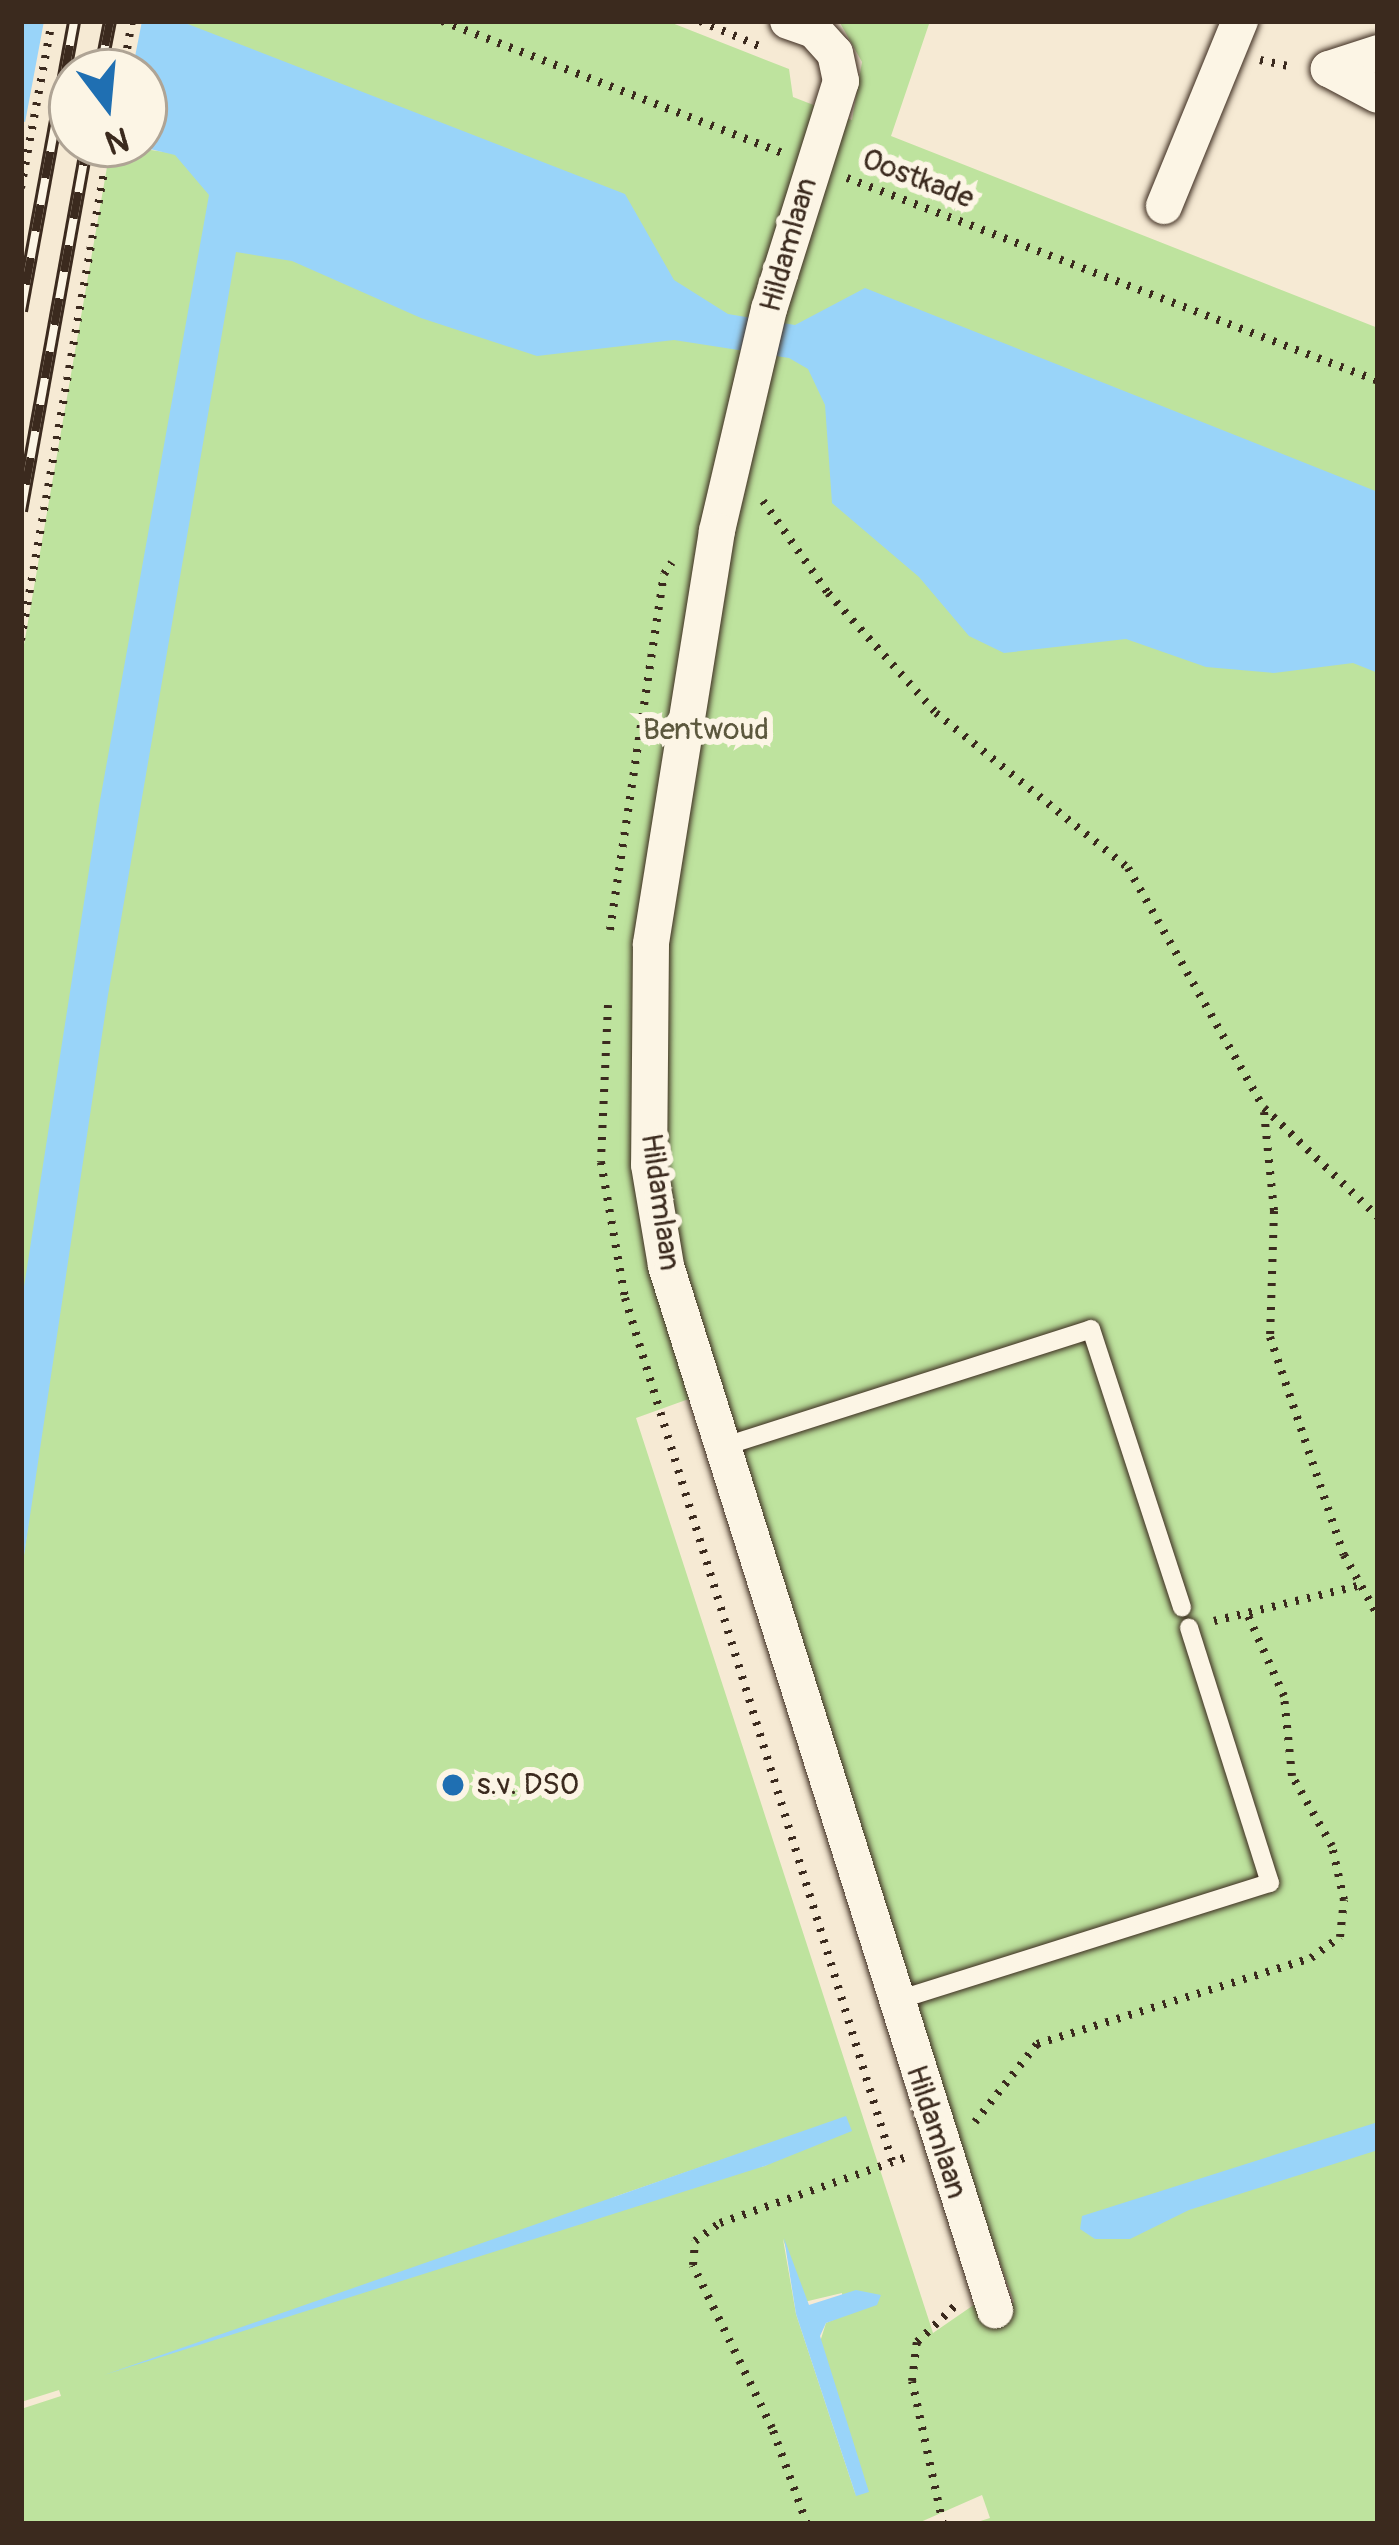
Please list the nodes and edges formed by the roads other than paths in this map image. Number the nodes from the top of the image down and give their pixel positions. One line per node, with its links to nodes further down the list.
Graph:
1 (1236, 35): 5 (street)
2 (785, 39): 6 (street, Hildamlaan)
3 (1378, 52): 4 (street)
4 (1378, 95)
5 (1164, 206)
6 (722, 1448): 7 (lane); 9 (street, Hildamlaan)
7 (1182, 1607)
8 (1189, 1628): 9 (lane)
9 (895, 2001): 10 (street, Hildamlaan)
10 (995, 2310)

